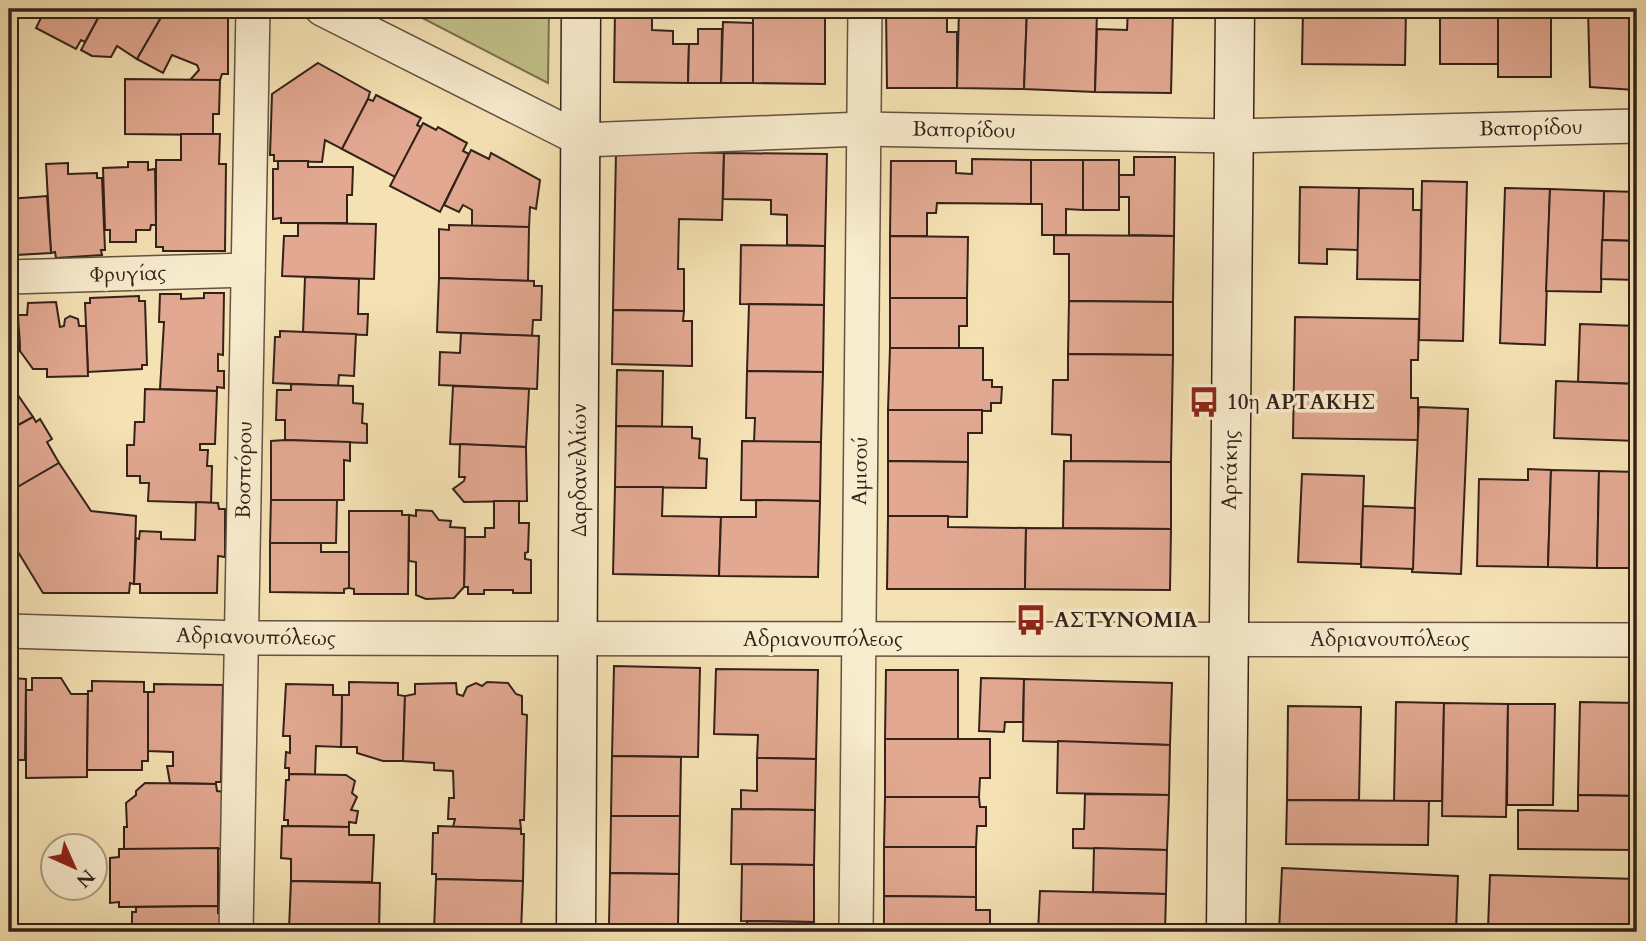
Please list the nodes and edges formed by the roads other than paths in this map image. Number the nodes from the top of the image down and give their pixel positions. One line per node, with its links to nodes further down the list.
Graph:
1 (253, 9): 10 (street, Βοσπόρου)
2 (322, 9): 9 (street, Βαπορίδου)
3 (582, 9): 9 (street, Δαρδανελλίων)
4 (864, 9): 7 (street, Αμισού)
5 (1235, 9): 8 (street, Αρτάκης)
6 (1637, 126): 8 (street, Βαπορίδου)
7 (863, 129): 8 (street, Βαπορίδου); 9 (street, Βαπορίδου); 15 (street, Αμισού)
8 (1233, 136): 16 (street, Αρτάκης)
9 (582, 140): 14 (street, Δαρδανελλίων)
10 (248, 271): 11 (street, Φρυγίας); 13 (street, Βοσπόρου)
11 (9, 277)
12 (10, 629): 13 (street, Αδριανουπόλεως)
13 (241, 638): 14 (street, Αδριανουπόλεως); 18 (street, Βοσπόρου)
14 (578, 639): 15 (street, Αδριανουπόλεως); 19 (street, Δαρδανελλίων)
15 (859, 639): 16 (street, Αδριανουπόλεως); 20 (street, Αμισού)
16 (1228, 639): 17 (street, Αδριανουπόλεως); 21 (street, Αρτάκης)
17 (1637, 640)
18 (236, 932)
19 (576, 932)
20 (856, 932)
21 (1226, 932)

